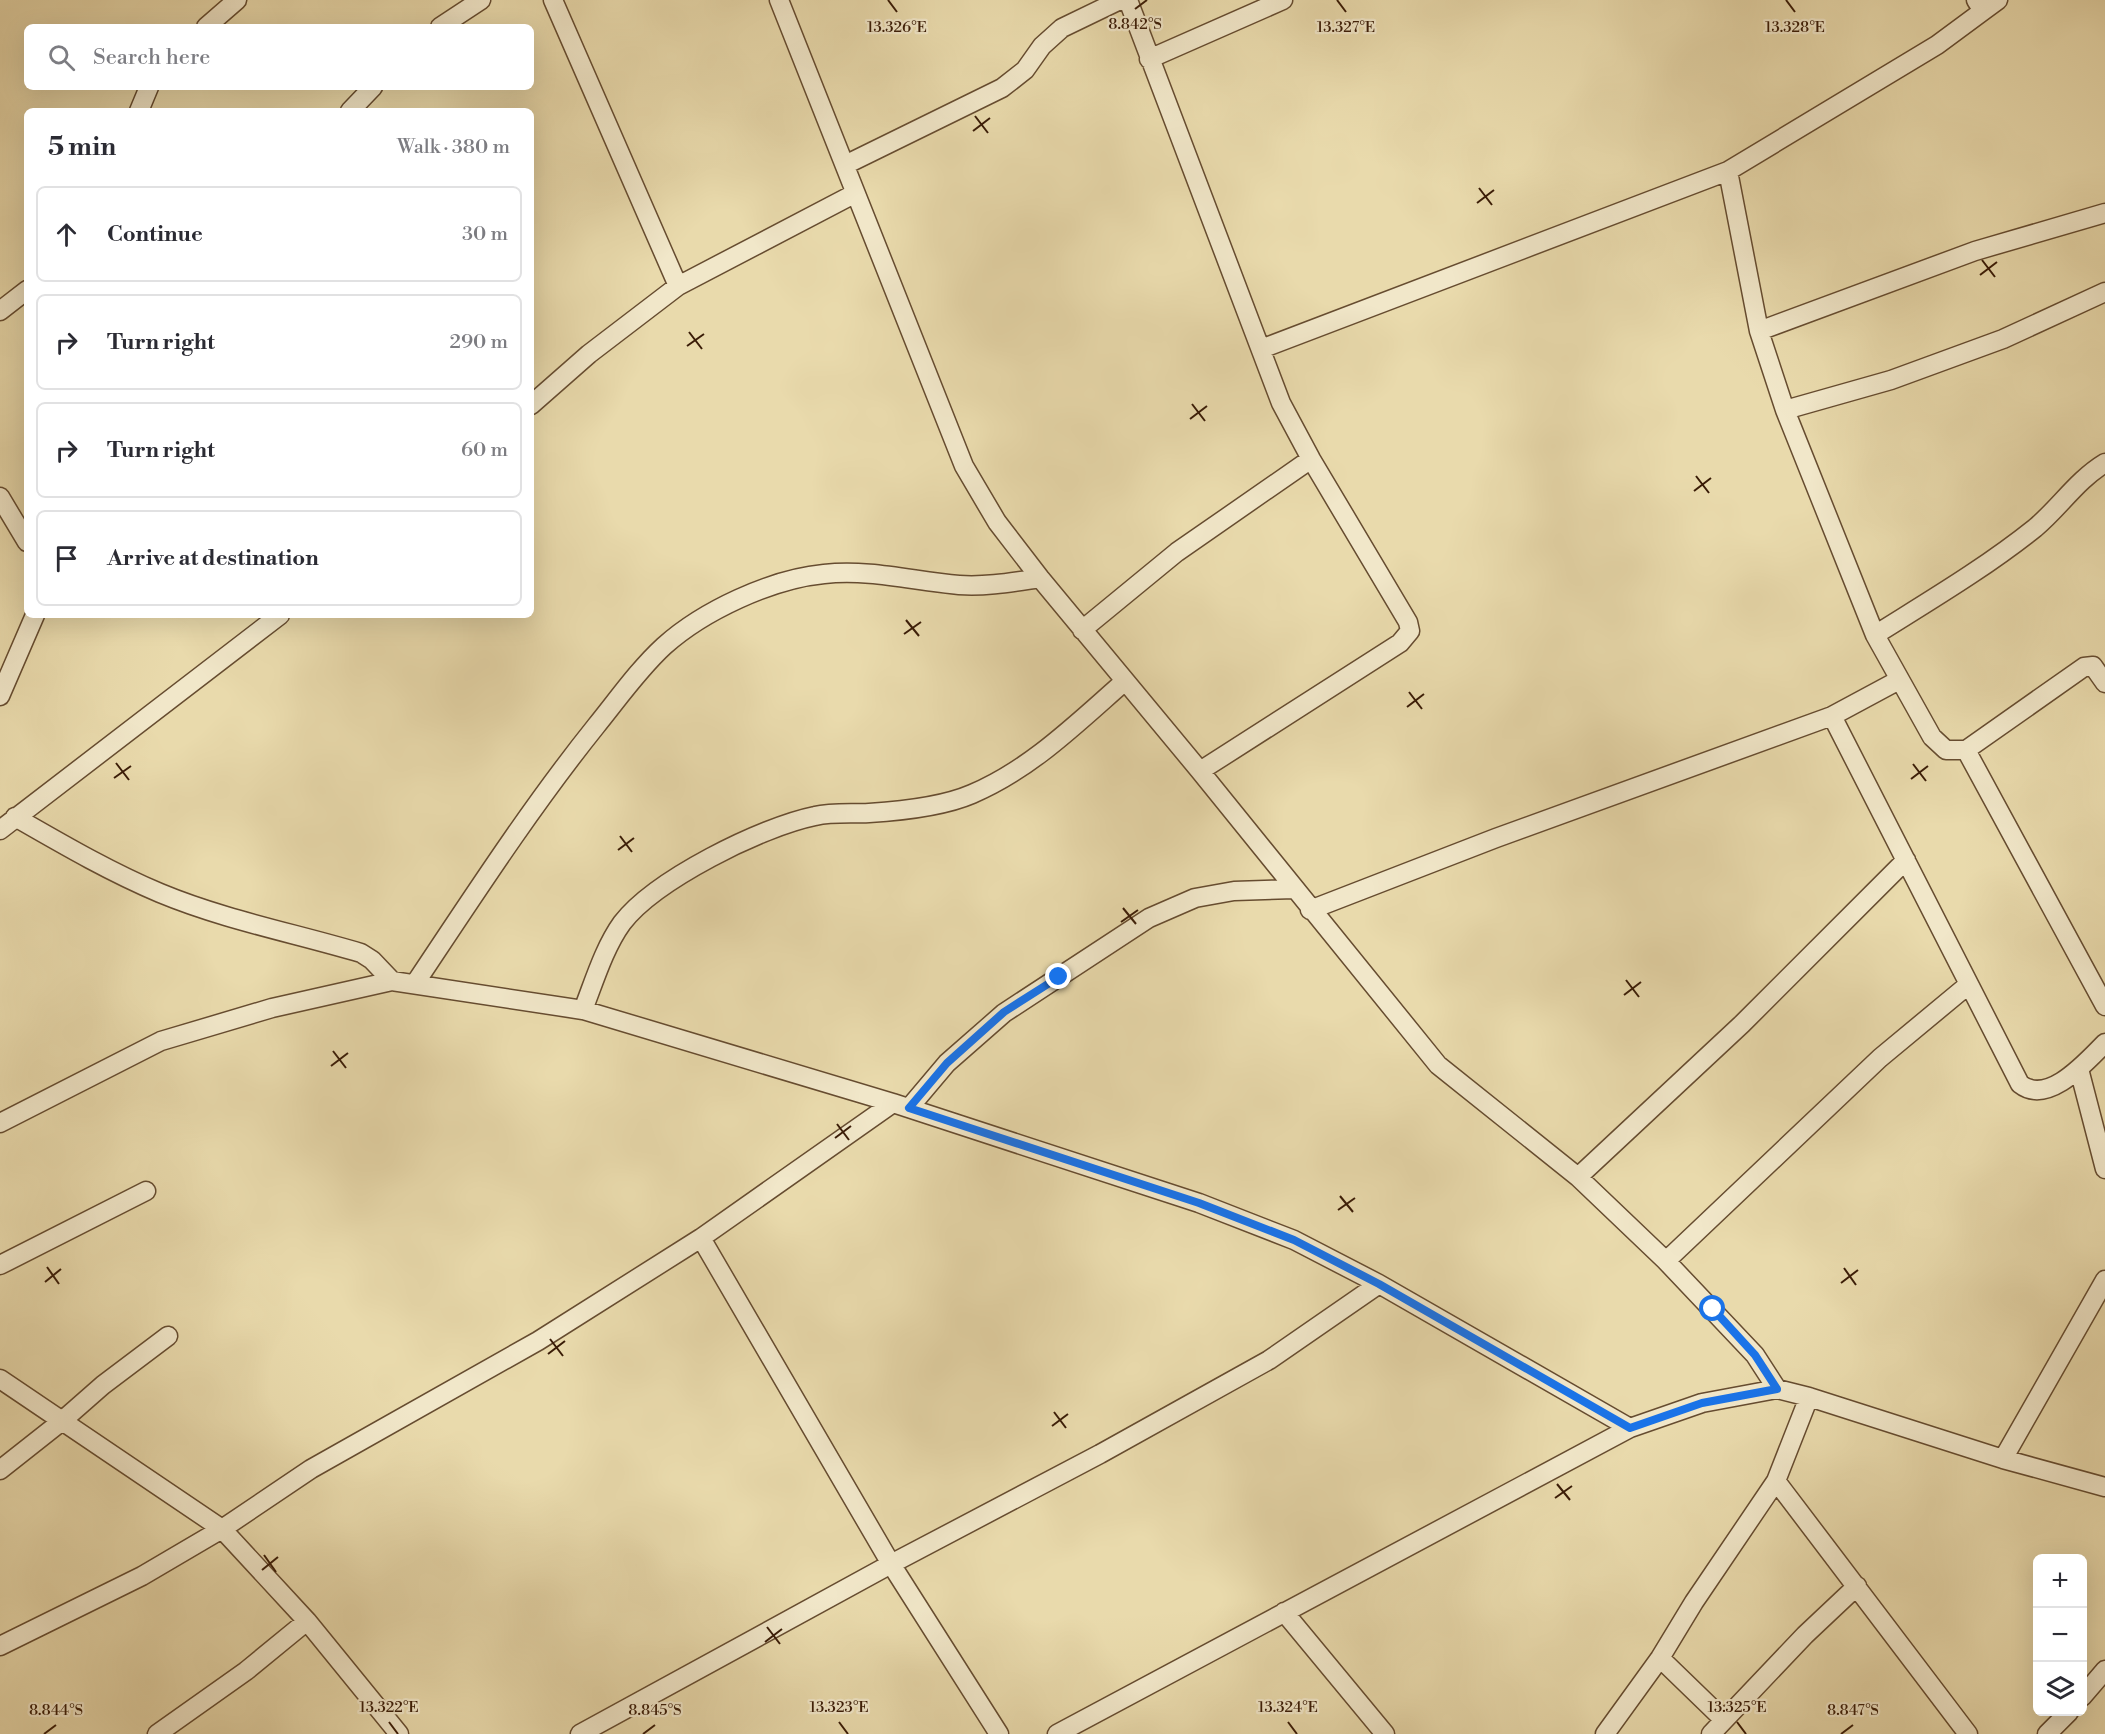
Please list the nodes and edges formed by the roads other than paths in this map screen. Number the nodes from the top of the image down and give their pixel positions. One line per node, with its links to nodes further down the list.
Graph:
1 (237, 0): 9 (street)
2 (481, 0): 10 (street)
3 (553, 0): 20 (street)
4 (779, 0): 16 (street)
5 (1120, 0): 16 (street)
6 (1128, 0): 11 (street)
7 (1283, 0): 11 (street)
8 (1986, 4): 17 (street)
9 (209, 24)
10 (445, 24)
11 (1149, 59): 25 (street)
12 (148, 90): 14 (street)
13 (370, 90): 15 (street)
14 (140, 108)
15 (353, 108)
16 (845, 165): 18 (street)
17 (1728, 171): 24 (street); 25 (street)
18 (854, 194): 20 (street); 32 (street)
19 (2105, 213): 24 (street)
20 (678, 286): 26 (street)
21 (24, 292): 23 (street)
22 (2105, 292): 27 (street)
23 (0, 311)
24 (1759, 331): 27 (street)
25 (1261, 349): 28 (street)
26 (534, 402)
27 (1785, 410): 36 (street)
28 (1311, 459): 35 (street); 43 (street)
29 (2105, 463): 36 (street)
30 (0, 497): 31 (street)
31 (24, 537)
32 (1040, 578): 35 (street); 50 (street)
33 (33, 618): 40 (street)
34 (276, 618): 44 (street)
35 (1082, 630): 38 (street)
36 (1875, 635): 37 (street)
37 (1899, 680): 41 (street); 42 (street)
38 (1125, 681): 43 (street); 53 (street)
39 (2105, 683): 42 (street)
40 (0, 696)
41 (1832, 716): 46 (street); 48 (street)
42 (1966, 750): 52 (street)
43 (1200, 771): 47 (street)
44 (15, 818): 45 (street); 49 (street)
45 (0, 830)
46 (1906, 860): 51 (street); 59 (street)
47 (1294, 889): 48 (street); 56 (street)
48 (1310, 910): 59 (street)
49 (392, 981): 50 (street); 57 (street)
50 (416, 982): 53 (street)
51 (1968, 985): 55 (street); 62 (street)
52 (2105, 1006)
53 (583, 1010): 56 (street)
54 (2105, 1043): 55 (street)
55 (2079, 1069): 58 (street)
56 (901, 1105): 61 (street); 65 (street)
57 (0, 1124)
58 (2105, 1169)
59 (1578, 1177): 62 (street)
60 (146, 1191): 63 (street)
61 (700, 1238): 76 (street); 77 (street)
62 (1666, 1261): 68 (street)
63 (0, 1266)
64 (2105, 1280): 72 (street)
65 (1379, 1284): 71 (street); 77 (street)
66 (168, 1336): 70 (street)
67 (0, 1379): 70 (street)
68 (1777, 1389): 69 (street); 71 (street)
69 (1809, 1396): 72 (street); 74 (street)
70 (62, 1421): 73 (street); 76 (street)
71 (1630, 1428): 79 (street)
72 (2003, 1458): 75 (street)
73 (0, 1470)
74 (1776, 1481): 78 (street); 82 (street)
75 (2105, 1487)
76 (222, 1529): 80 (street); 81 (street)
77 (891, 1564): 89 (street); 90 (street)
78 (1857, 1586): 86 (street); 95 (street)
79 (1284, 1611): 91 (street); 92 (street)
80 (307, 1621): 87 (street); 88 (street)
81 (0, 1646)
82 (1660, 1658): 86 (street); 93 (street)
83 (2105, 1670): 84 (street)
84 (2087, 1691)
85 (2065, 1716): 96 (street)
86 (1724, 1720): 94 (street)
87 (157, 1734)
88 (399, 1734)
89 (580, 1734)
90 (999, 1734)
91 (1057, 1734)
92 (1385, 1734)
93 (1605, 1734)
94 (1711, 1734)
95 (1968, 1734)
96 (2047, 1734)

